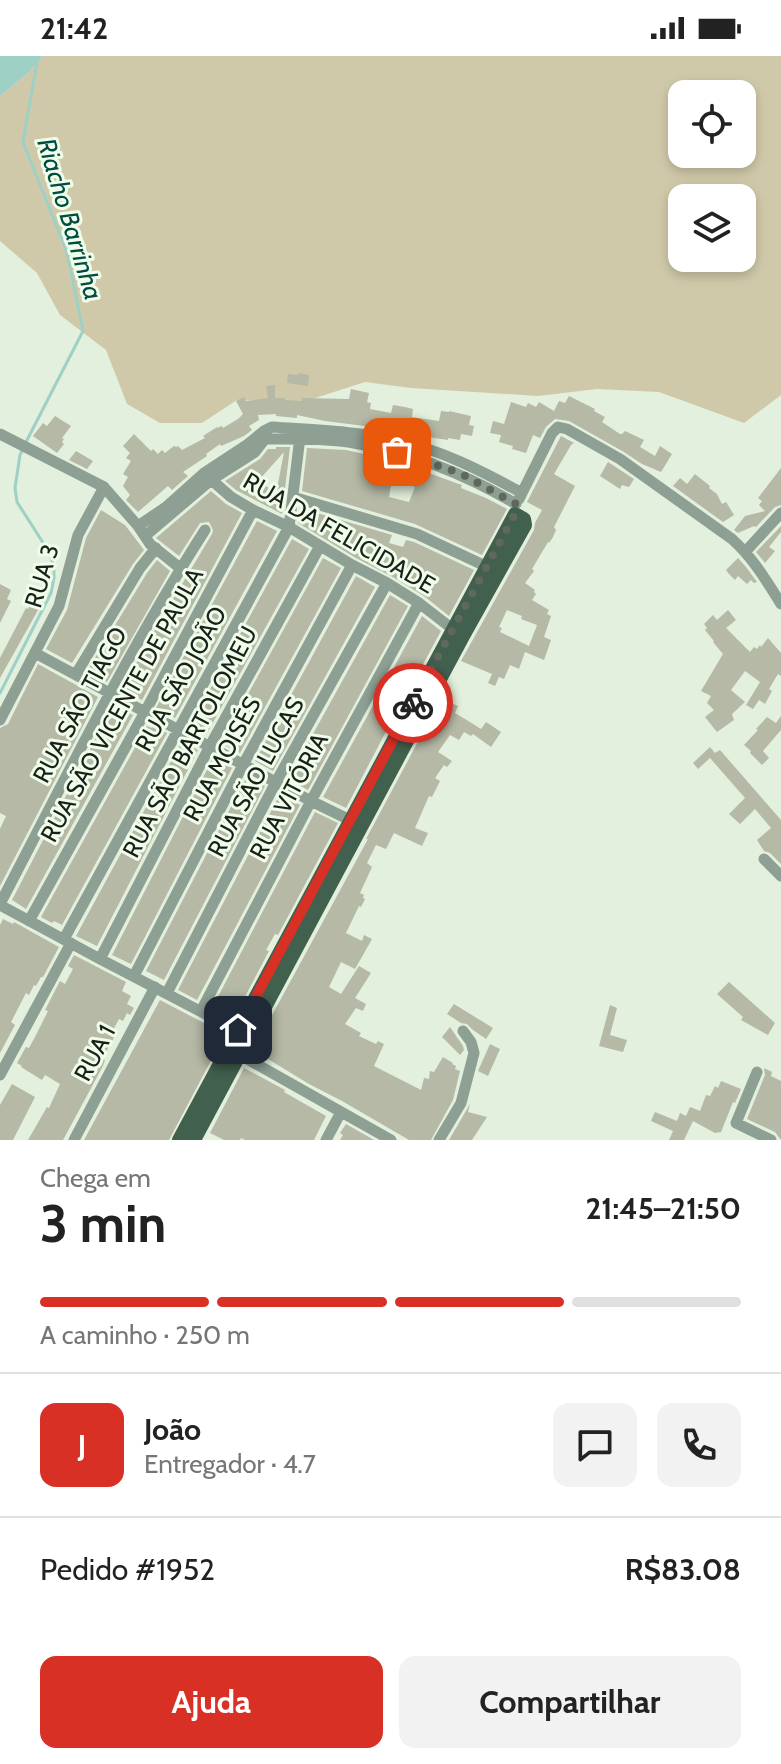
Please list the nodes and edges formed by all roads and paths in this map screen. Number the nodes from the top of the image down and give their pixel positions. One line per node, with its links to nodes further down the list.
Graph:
1 (0, 434): 4 (street)
2 (300, 434): 3 (street); 5 (street, RUA SÃO JOÃO); 6 (street)
3 (208, 476): 7 (street, RUA DA FELICIDADE); 11 (street)
4 (104, 487): 11 (street); 22 (street, RUA 3)
5 (293, 497): 9 (street, RUA SÃO JOÃO); 17 (street)
6 (518, 504): 14 (street); 17 (main road)
7 (253, 510): 9 (street, RUA DA FELICIDADE); 25 (street, RUA SÃO VICENTE DE PAULA)
8 (781, 513): 14 (street)
9 (289, 527): 12 (street, RUA DA FELICIDADE); 27 (street, RUA SÃO JOÃO)
10 (205, 530): 16 (street, RUA SÃO TIAGO)
11 (141, 531): 13 (street)
12 (320, 546): 15 (street, RUA DA FELICIDADE); 28 (street, RUA SÃO BARTOLOMEU)
13 (156, 548): 16 (street); 23 (street)
14 (746, 551): 20 (street)
15 (352, 565): 18 (street, RUA DA FELICIDADE); 29 (street, RUA MOISÉS)
16 (180, 568): 24 (street, RUA SÃO TIAGO)
17 (493, 569): 21 (main road)
18 (387, 583): 19 (street, RUA DA FELICIDADE); 30 (street, RUA SÃO LUCAS)
19 (419, 603): 21 (street, RUA DA FELICIDADE); 31 (street, RUA VITÓRIA)
20 (781, 604)
21 (458, 633): 32 (main road)
22 (35, 653): 23 (street); 26 (street, RUA 3)
23 (76, 674): 24 (street)
24 (111, 693): 25 (street); 35 (street, RUA SÃO TIAGO)
25 (145, 712): 27 (street); 36 (street, RUA SÃO VICENTE DE PAULA)
26 (0, 720)
27 (178, 730): 28 (street); 37 (street, RUA SÃO JOÃO)
28 (210, 746): 29 (street); 38 (street, RUA SÃO BARTOLOMEU)
29 (243, 765): 30 (street); 39 (street, RUA MOISÉS)
30 (276, 782): 31 (street); 40 (street, RUA SÃO LUCAS)
31 (311, 801): 32 (street); 41 (street, RUA VITÓRIA)
32 (356, 823): 43 (main road)
33 (764, 859): 34 (street)
34 (781, 876)
35 (0, 904): 36 (street)
36 (29, 921): 37 (street)
37 (67, 941): 38 (street); 46 (street, RUA SÃO JOÃO)
38 (100, 959): 39 (street)
39 (134, 976): 40 (street)
40 (161, 990): 41 (street); 48 (street, RUA 1)
41 (201, 1011): 43 (street)
42 (463, 1031): 53 (street)
43 (244, 1033): 44 (main road)
44 (234, 1052): 47 (street); 49 (main road); 50 (main road)
45 (757, 1072): 54 (street)
46 (0, 1075)
47 (341, 1112): 51 (street); 52 (street)
48 (74, 1140)
49 (179, 1140)
50 (194, 1140)
51 (326, 1140)
52 (391, 1140)
53 (439, 1140)
54 (771, 1140)

